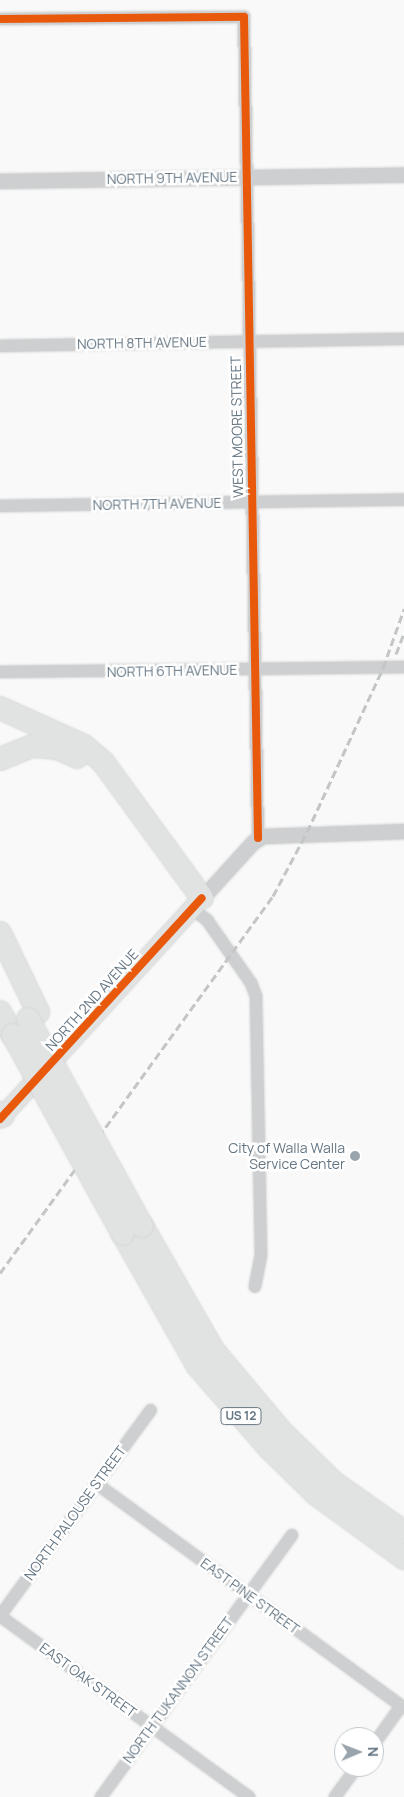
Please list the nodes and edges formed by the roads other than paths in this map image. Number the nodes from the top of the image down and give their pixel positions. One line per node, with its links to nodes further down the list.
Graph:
1 (0, 19): 3 (street, WEST MOORE STREET)
2 (404, 175): 3 (street, NORTH 9TH AVENUE)
3 (246, 177): 4 (street, NORTH 9TH AVENUE); 6 (street, WEST MOORE STREET)
4 (0, 181)
5 (404, 339): 6 (street, NORTH 8TH AVENUE)
6 (249, 341): 7 (street, NORTH 8TH AVENUE); 9 (street, WEST MOORE STREET)
7 (0, 346)
8 (404, 500): 9 (street, NORTH 7TH AVENUE)
9 (251, 502): 10 (street, NORTH 7TH AVENUE); 12 (street, WEST MOORE STREET)
10 (0, 506)
11 (404, 667): 12 (street, NORTH 6TH AVENUE)
12 (253, 670): 13 (street, NORTH 6TH AVENUE); 17 (street, WEST MOORE STREET)
13 (0, 672)
14 (0, 708): 18 (highway)
15 (0, 759): 18 (highway)
16 (404, 830): 17 (street)
17 (258, 838): 18 (street, NORTH 2ND AVENUE)
18 (200, 909): 23 (main road, NORTH 2ND AVENUE); 25 (street)
19 (0, 933): 22 (highway)
20 (0, 969): 22 (highway, US 12)
21 (0, 1012): 22 (highway, US 12)
22 (16, 1031): 24 (highway, US 12, bridge); 24 (highway, US 12, bridge)
23 (1, 1116)
24 (133, 1230): 28 (highway, US 12); 30 (highway, US 12)
25 (255, 1286)
26 (151, 1410): 27 (street, NORTH PALOUSE STREET)
27 (97, 1484): 31 (street, EAST PINE STREET); 32 (street, NORTH PALOUSE STREET)
28 (404, 1532)
29 (292, 1535): 31 (street, NORTH TUKANNON STREET)
30 (404, 1558)
31 (248, 1595): 33 (street, EAST PINE STREET); 34 (street, NORTH TUKANNON STREET)
32 (0, 1616): 34 (street, EAST OAK STREET)
33 (403, 1707): 35 (street)
34 (152, 1726): 37 (street, NORTH TUKANNON STREET); 38 (street, EAST OAK STREET)
35 (384, 1731)
36 (350, 1777): 39 (street)
37 (100, 1797)
38 (249, 1797)
39 (335, 1797)

